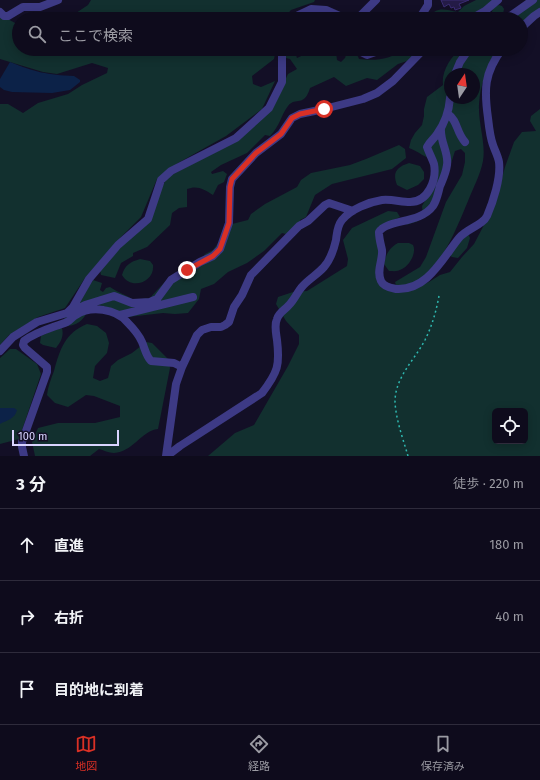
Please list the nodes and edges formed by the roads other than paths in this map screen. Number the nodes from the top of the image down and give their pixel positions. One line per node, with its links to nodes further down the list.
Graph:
1 (58, 0): 9 (street)
2 (376, 0): 12 (street)
3 (428, 0): 13 (street)
4 (498, 0): 14 (street)
5 (516, 0): 7 (street)
6 (533, 0): 7 (street)
7 (522, 7): 15 (street)
8 (0, 12): 17 (street)
9 (15, 12)
10 (305, 12): 11 (street)
11 (330, 12)
12 (364, 12)
13 (424, 12)
14 (482, 12)
15 (515, 12)
16 (540, 12): 18 (street)
17 (12, 14)
18 (528, 22)
19 (282, 56): 32 (street)
20 (417, 56): 30 (street)
21 (464, 56): 23 (street)
22 (497, 56): 26 (street)
23 (458, 68)
24 (449, 104): 25 (street)
25 (448, 114): 26 (street); 27 (street)
26 (437, 139): 28 (street)
27 (465, 142)
28 (353, 211): 33 (street); 35 (street)
29 (193, 297): 31 (street)
30 (75, 315): 31 (street); 34 (street)
31 (120, 315): 33 (street)
32 (0, 351)
33 (182, 367): 35 (street)
34 (24, 456)
35 (167, 456)

